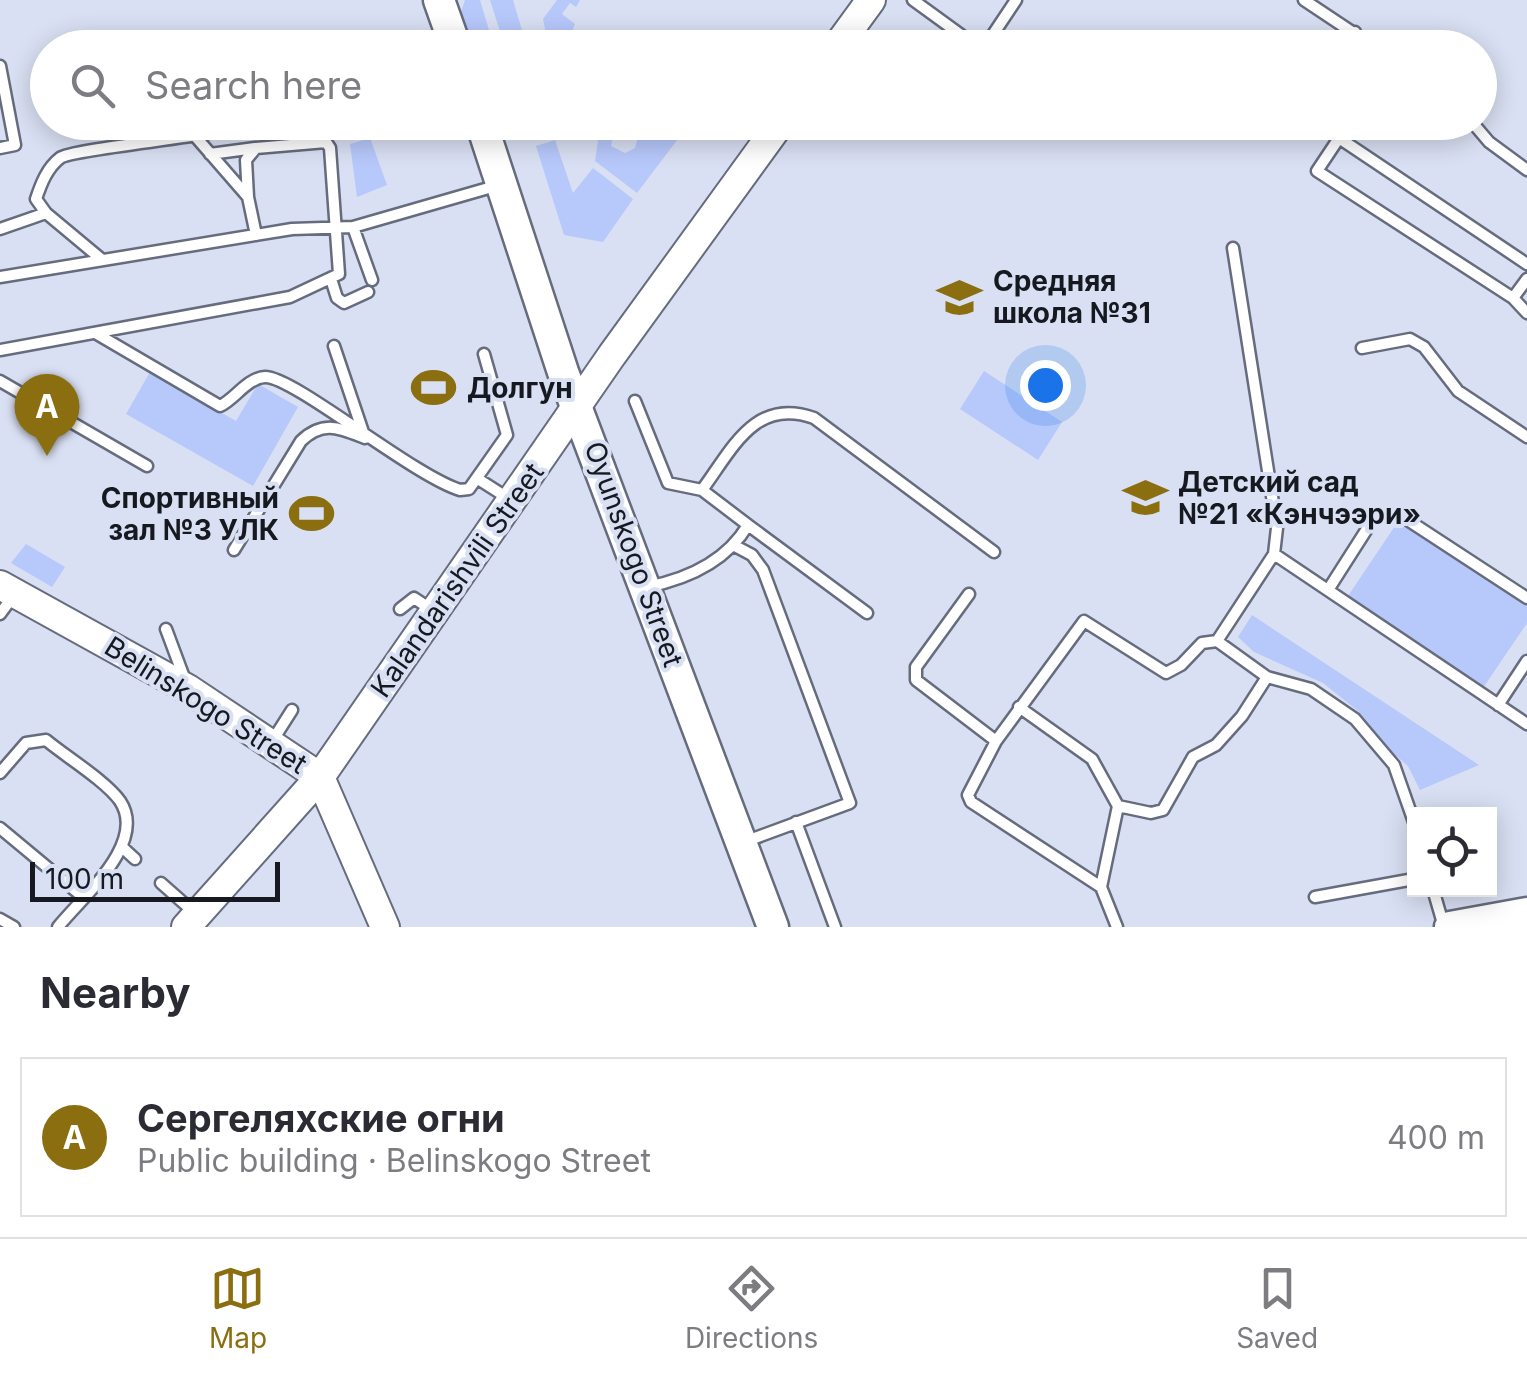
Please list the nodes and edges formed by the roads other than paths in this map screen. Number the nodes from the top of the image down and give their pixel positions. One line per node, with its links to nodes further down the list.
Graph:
1 (440, 0): 6 (main road)
2 (870, 0): 7 (street)
3 (912, 0): 8 (lane)
4 (1016, 0): 9 (lane)
5 (1304, 0): 10 (lane)
6 (450, 30)
7 (849, 30)
8 (956, 30)
9 (995, 30)
10 (1351, 30)
11 (0, 66): 19 (lane)
12 (172, 140): 25 (lane)
13 (198, 140): 21 (lane)
14 (488, 140): 23 (main road, Oyunskogo Street)
15 (768, 140): 45 (street, Kalandarishvili Street)
16 (1338, 140): 36 (lane)
17 (1342, 140): 32 (lane)
18 (1487, 140): 22 (lane)
19 (0, 148)
20 (256, 148): 21 (lane); 24 (lane); 26 (lane)
21 (210, 154): 24 (lane)
22 (1527, 170)
23 (502, 184): 27 (lane); 45 (main road, Oyunskogo Street)
24 (248, 197): 29 (lane)
25 (46, 213): 28 (lane); 31 (lane)
26 (336, 228): 27 (lane); 29 (lane); 35 (lane)
27 (353, 228): 35 (lane)
28 (0, 230)
29 (256, 235): 31 (lane)
30 (1233, 248): 56 (lane)
31 (100, 258): 33 (lane)
32 (1527, 264)
33 (0, 277)
34 (1527, 278): 36 (lane)
35 (330, 279): 38 (lane)
36 (1513, 298): 37 (lane)
37 (1527, 313)
38 (96, 334): 41 (lane); 47 (lane)
39 (334, 346): 47 (lane)
40 (1362, 348): 46 (lane)
41 (0, 350)
42 (484, 354): 49 (lane)
43 (0, 381): 48 (lane)
44 (636, 401): 50 (lane)
45 (577, 404): 51 (street, Kalandarishvili Street); 57 (main road, Oyunskogo Street)
46 (1527, 437)
47 (365, 438): 49 (lane); 54 (lane)
48 (147, 466)
49 (478, 479): 51 (lane)
50 (702, 490): 52 (lane); 55 (lane)
51 (511, 500): 63 (street, Kalandarishvili Street)
52 (748, 525): 53 (lane); 64 (lane)
53 (735, 546): 57 (lane); 80 (lane)
54 (234, 550)
55 (994, 552)
56 (1274, 554): 58 (lane); 66 (lane)
57 (646, 588): 82 (main road, Oyunskogo Street)
58 (1328, 590): 61 (lane); 70 (lane)
59 (969, 594): 74 (lane)
60 (5, 597): 69 (street, Belinskogo Street)
61 (1527, 598)
62 (400, 609): 63 (lane)
63 (433, 611): 77 (street, Kalandarishvili Street)
64 (867, 613)
65 (166, 630): 69 (lane)
66 (1216, 641): 68 (lane); 71 (lane)
67 (1527, 661): 70 (lane)
68 (1267, 676): 78 (lane); 79 (lane)
69 (188, 690): 75 (street, Belinskogo Street)
70 (1498, 705): 73 (lane)
71 (1019, 708): 74 (lane); 78 (lane)
72 (292, 710): 75 (lane)
73 (1527, 724)
74 (996, 741): 87 (lane)
75 (271, 742): 77 (street, Belinskogo Street)
76 (0, 773): 83 (lane)
77 (320, 778): 93 (street, Kalandarishvili Street); 96 (street, Belinskogo Street)
78 (1118, 806): 87 (lane)
79 (1409, 807)
80 (796, 822): 82 (lane); 98 (lane)
81 (0, 828): 88 (lane)
82 (742, 843): 97 (main road, Oyunskogo Street)
83 (122, 847): 84 (lane); 88 (lane)
84 (135, 859)
85 (1407, 880): 89 (lane)
86 (162, 883): 93 (lane)
87 (1102, 887): 99 (lane)
88 (82, 896): 95 (lane)
89 (1315, 897)
90 (1436, 897): 100 (lane)
91 (1527, 913): 100 (main road)
92 (0, 918): 94 (lane)
93 (191, 921)
94 (14, 927)
95 (58, 927)
96 (385, 927)
97 (773, 927)
98 (834, 927)
99 (1117, 927)
100 (1447, 927)

